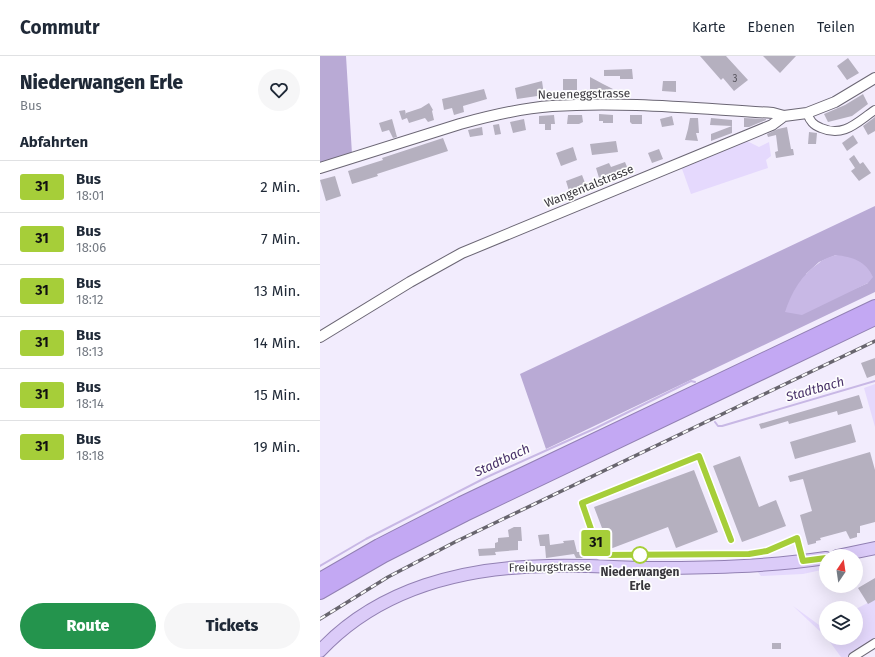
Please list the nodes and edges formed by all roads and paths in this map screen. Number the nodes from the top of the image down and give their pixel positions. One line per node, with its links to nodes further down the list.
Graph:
1 (875, 78): 3 (street, Wangentalstrasse)
2 (875, 110): 3 (street)
3 (807, 113): 4 (street, Wangentalstrasse)
4 (784, 116): 5 (street, Neueneggstrasse); 8 (street, Wangentalstrasse)
5 (320, 168)
6 (875, 307): 12 (highway)
7 (875, 318): 13 (highway)
8 (320, 337)
9 (875, 548): 10 (main road)
10 (863, 551)
11 (819, 559): 15 (main road, Freiburgstrasse)
12 (320, 580)
13 (320, 592)
14 (875, 643): 16 (street)
15 (320, 651)
16 (853, 657)

